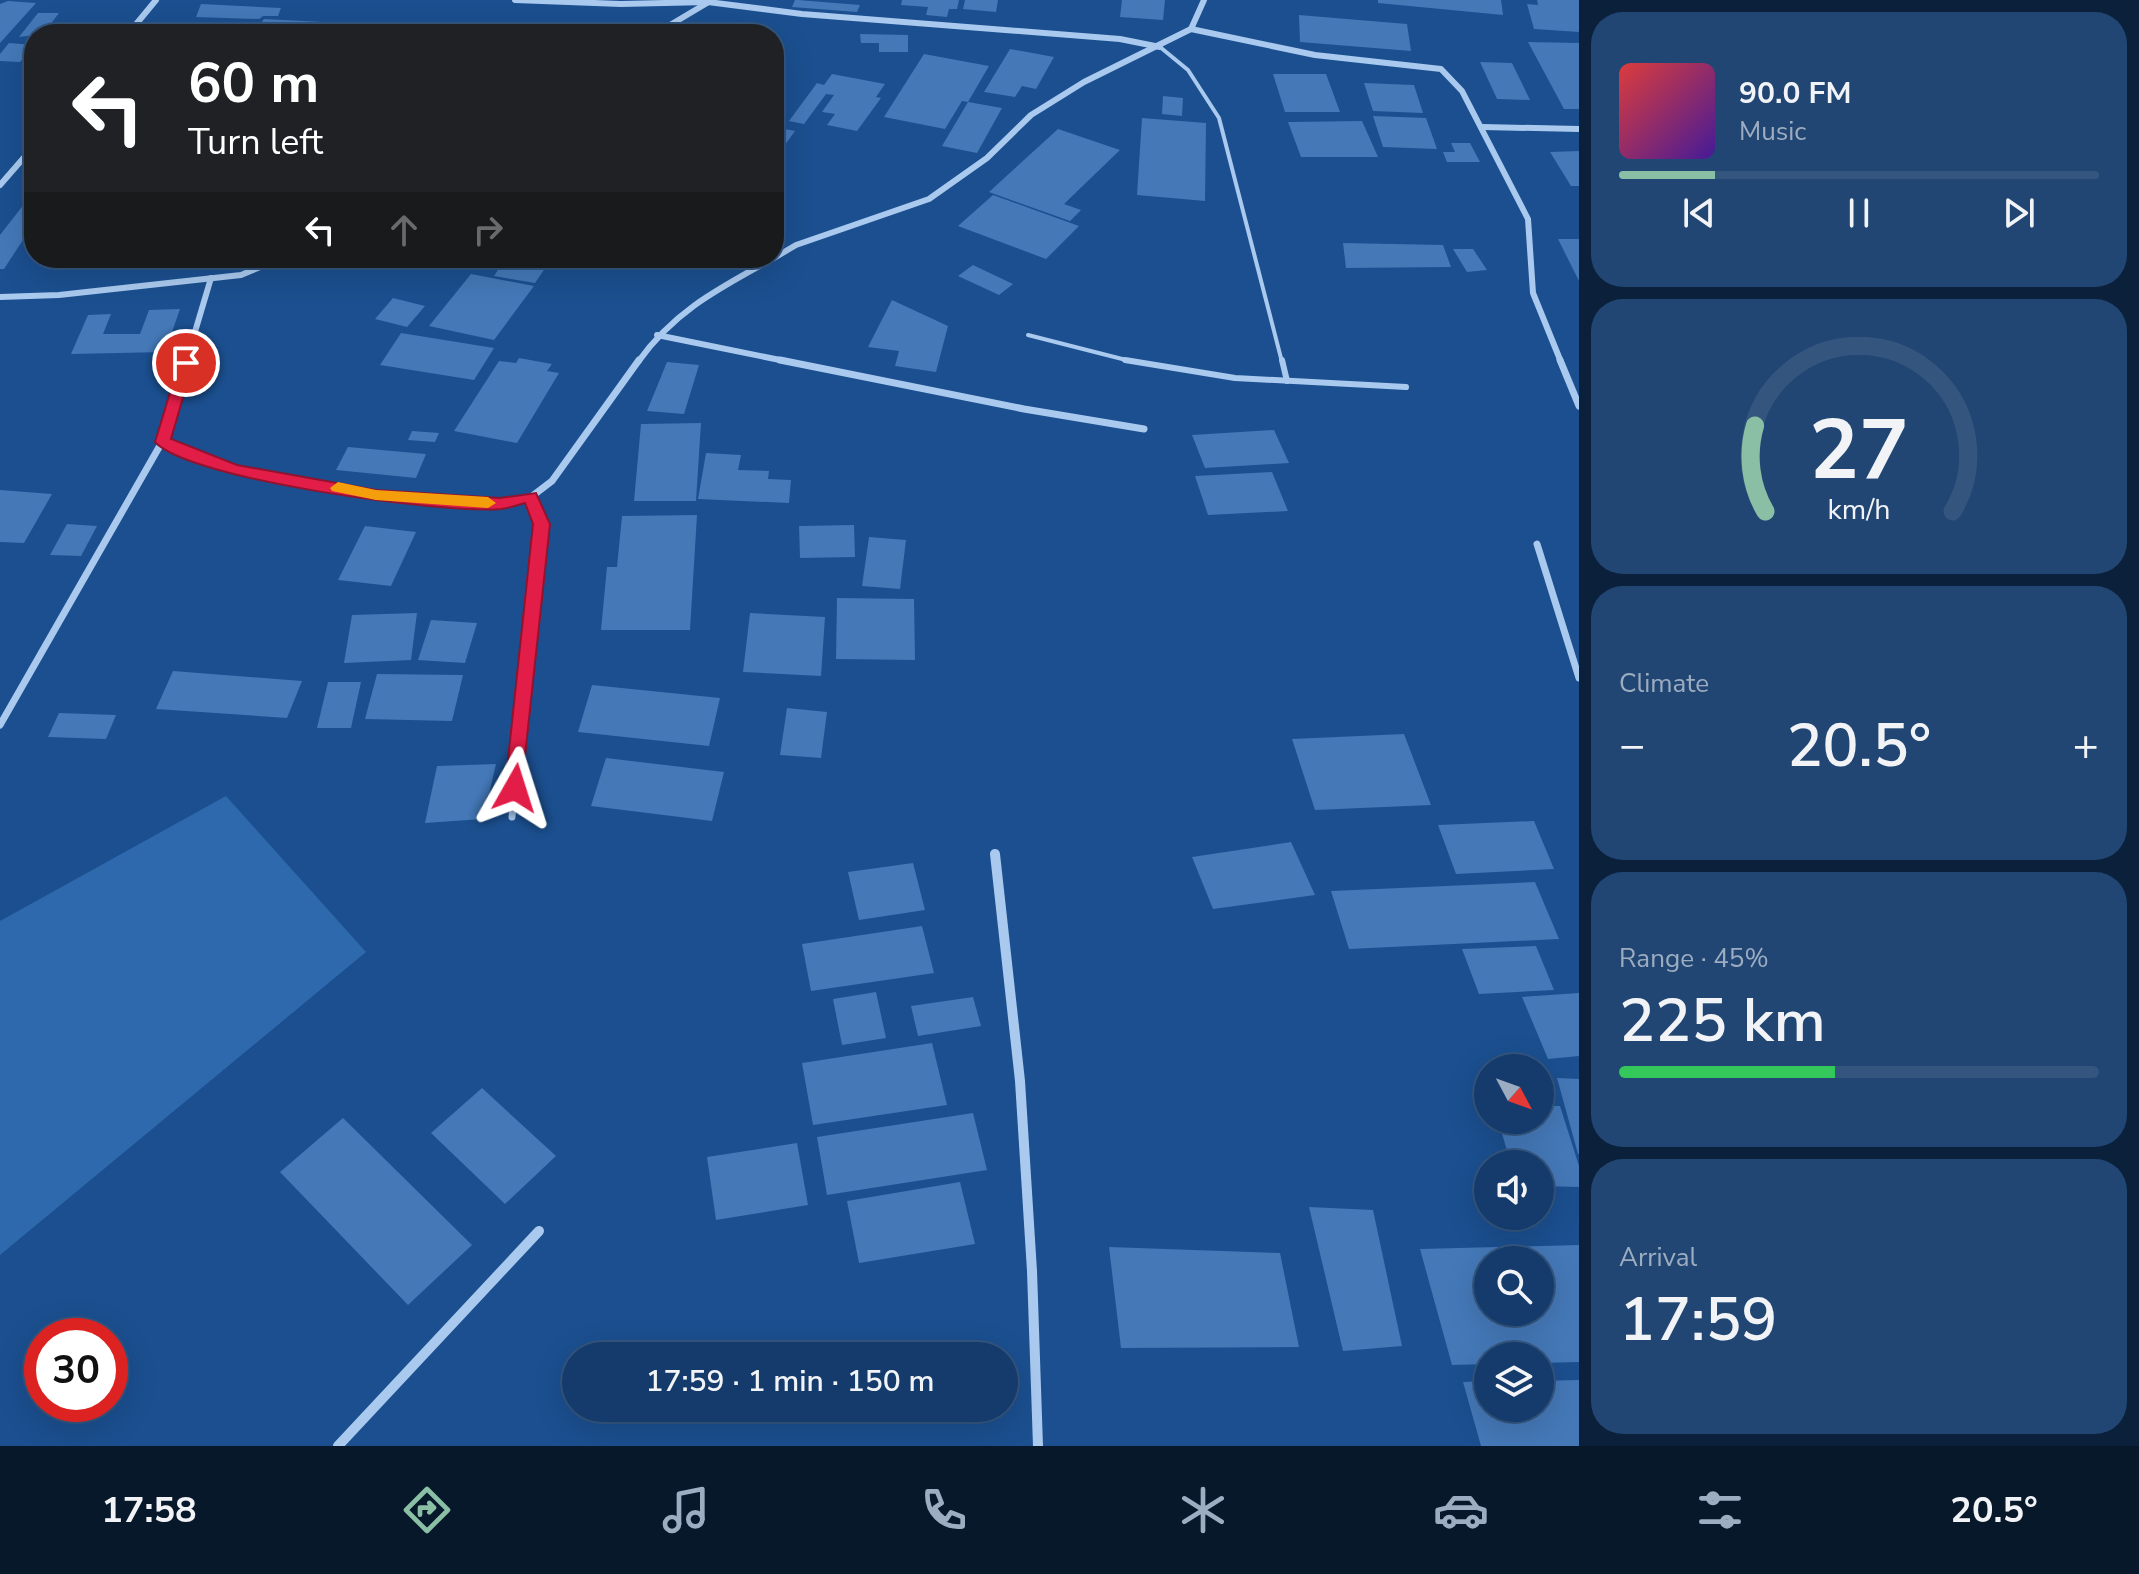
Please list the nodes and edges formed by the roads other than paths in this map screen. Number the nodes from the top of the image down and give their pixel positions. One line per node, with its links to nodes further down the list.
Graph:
1 (156, 0): 5 (street)
2 (515, 0): 4 (street)
3 (1204, 0): 7 (street)
4 (710, 1): 6 (street); 8 (street)
5 (136, 24)
6 (672, 24)
7 (1191, 29): 8 (street); 9 (street)
8 (1160, 47): 13 (street); 20 (lane)
9 (1483, 127): 10 (street); 22 (street)
10 (1579, 129)
11 (24, 157): 12 (street)
12 (0, 185)
13 (784, 252)
14 (258, 268): 16 (street)
15 (756, 268): 18 (street)
16 (211, 278): 17 (street); 24 (street)
17 (0, 297)
18 (657, 335): 23 (street); 25 (street)
19 (1028, 335): 20 (lane)
20 (1287, 381): 21 (lane)
21 (1406, 387)
22 (1579, 406)
23 (1144, 429)
24 (162, 442): 25 (street); 28 (street)
25 (531, 497): 29 (street)
26 (1537, 544): 27 (street)
27 (1579, 678)
28 (0, 725)
29 (512, 817)
30 (995, 854): 33 (street)
31 (539, 1231): 32 (street)
32 (338, 1446)
33 (1038, 1446)

